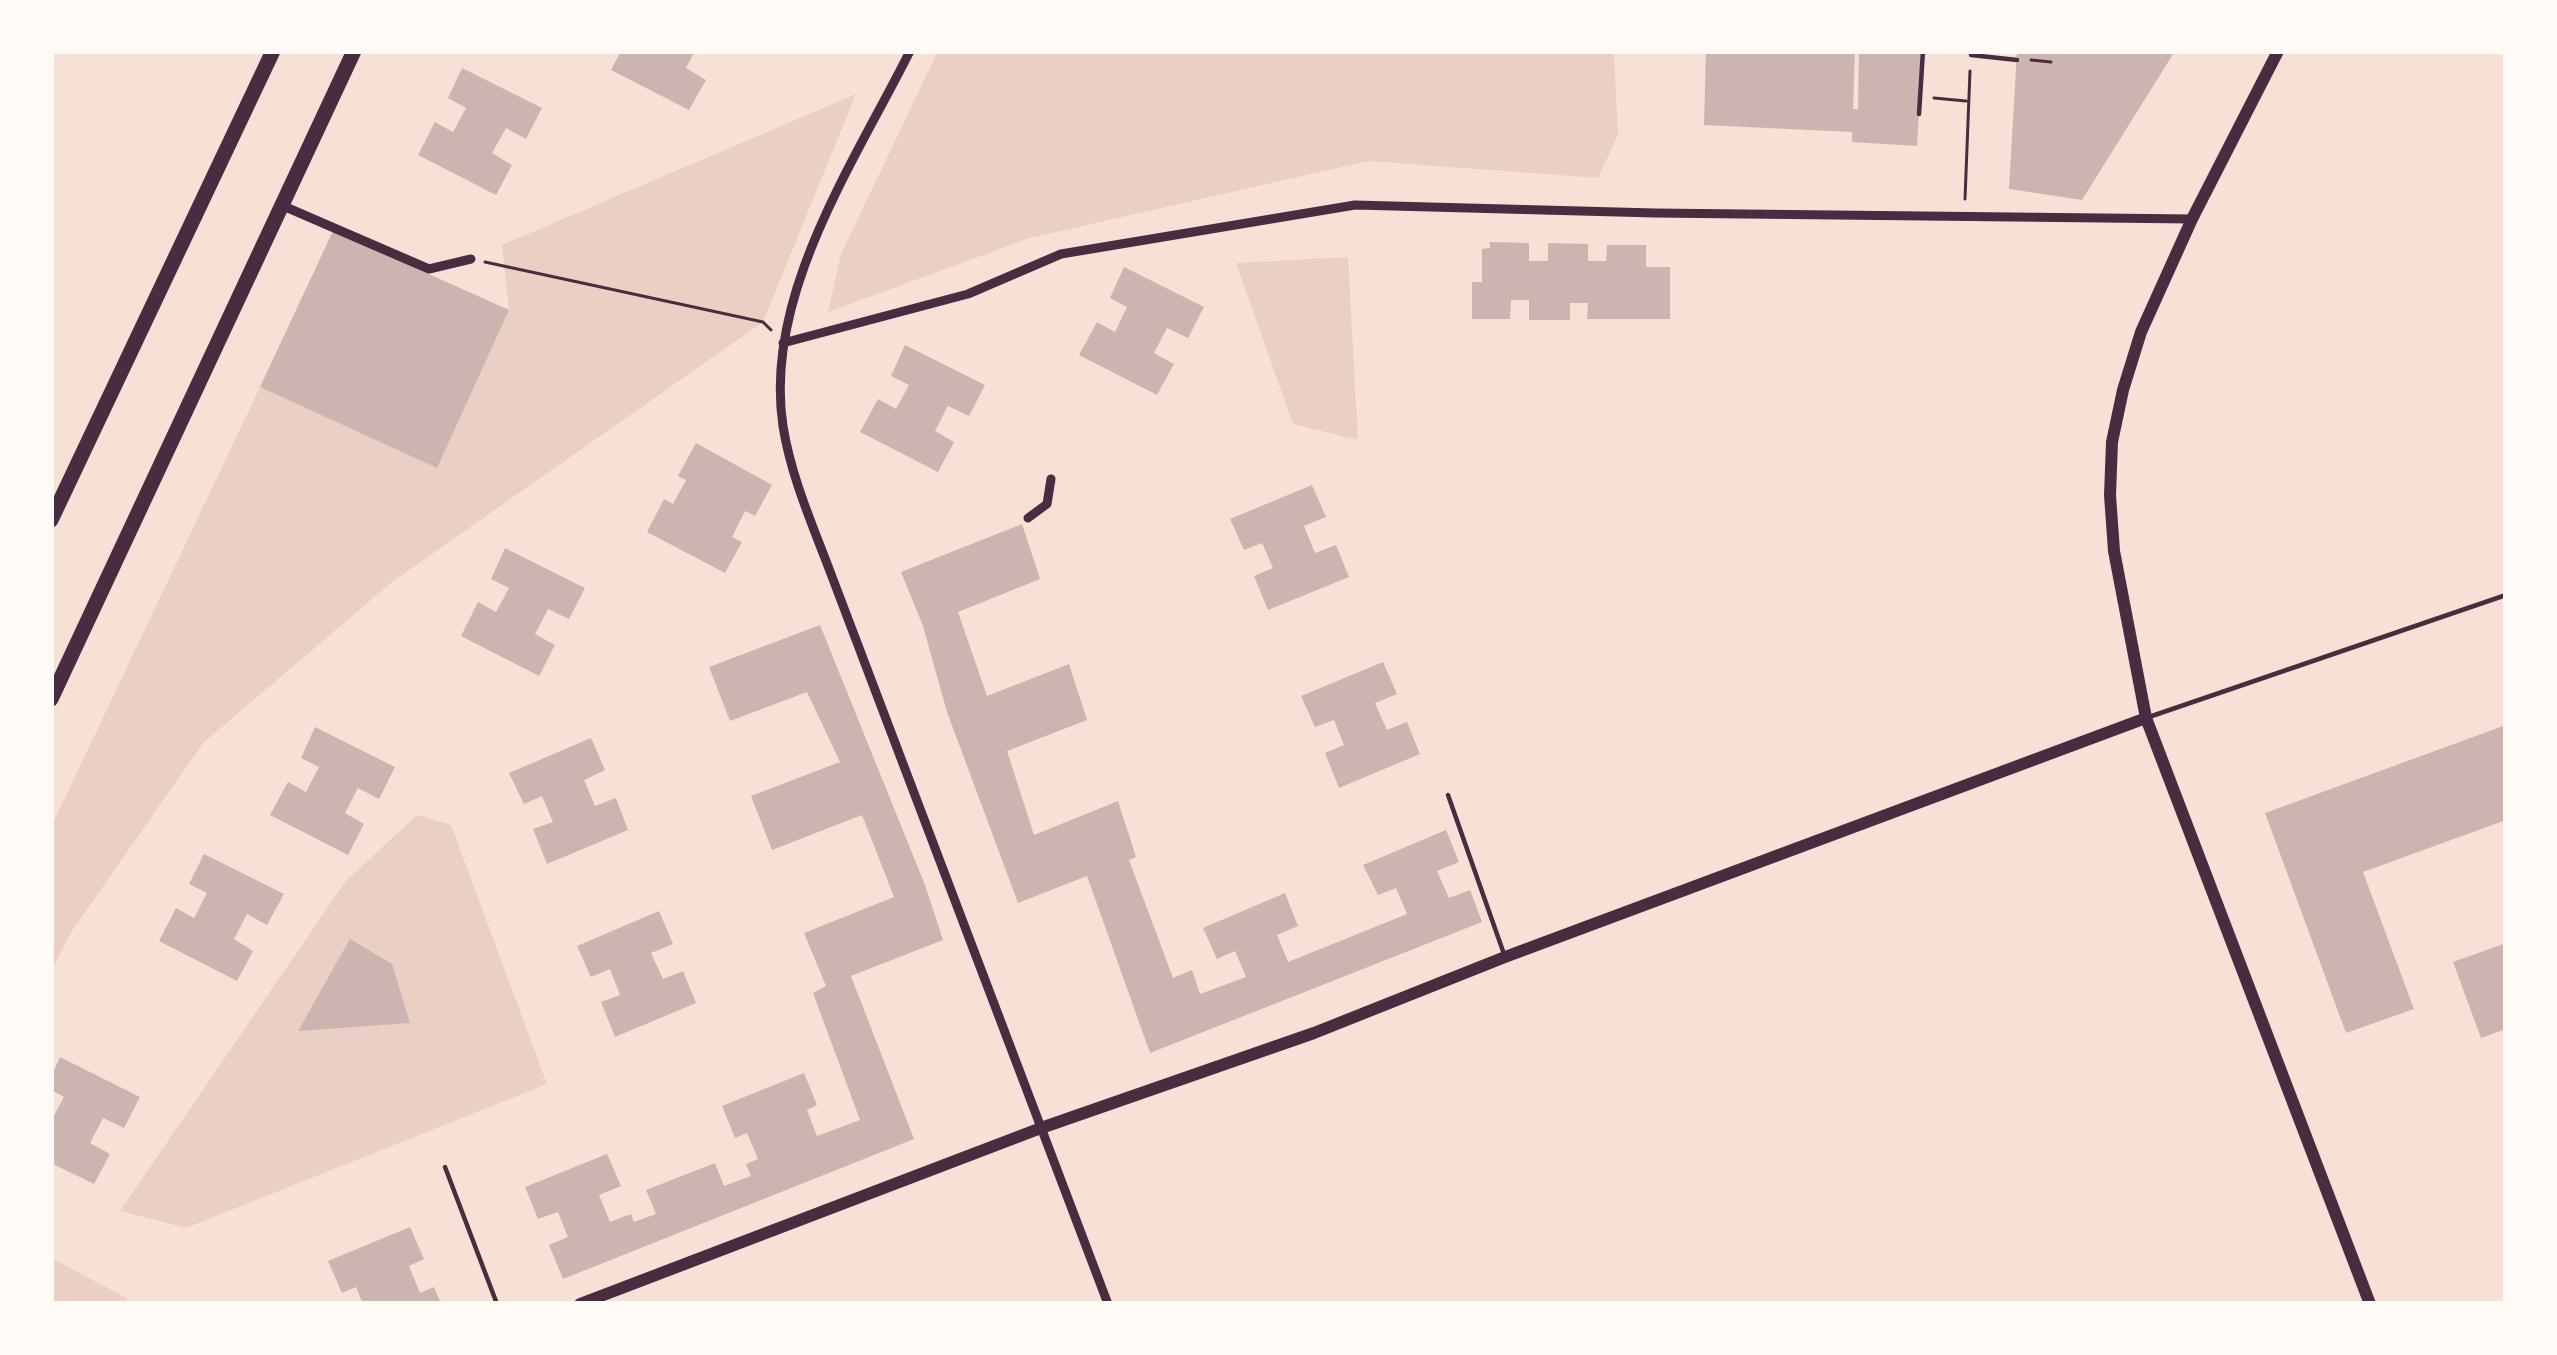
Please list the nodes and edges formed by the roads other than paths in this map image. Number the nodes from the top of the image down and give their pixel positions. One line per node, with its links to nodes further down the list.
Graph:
1 (273, 51): 15 (highway)
2 (354, 51): 9 (highway)
3 (910, 51): 12 (street)
4 (1923, 51): 8 (lane)
5 (2278, 51): 10 (street)
6 (1971, 55): 7 (lane)
7 (2017, 59)
8 (1918, 115)
9 (281, 205): 11 (street); 17 (highway)
10 (2192, 219): 12 (street); 18 (street)
11 (471, 260)
12 (783, 343): 21 (street)
13 (1052, 478): 14 (street)
14 (1028, 518)
15 (51, 520)
16 (2506, 595): 18 (lane)
17 (51, 699)
18 (2146, 718): 20 (street); 26 (street)
19 (1448, 795): 20 (lane)
20 (1504, 957): 21 (street)
21 (1041, 1128): 24 (street); 25 (street)
22 (445, 1167): 23 (lane)
23 (496, 1304)
24 (580, 1304)
25 (1108, 1304)
26 (2370, 1304)

